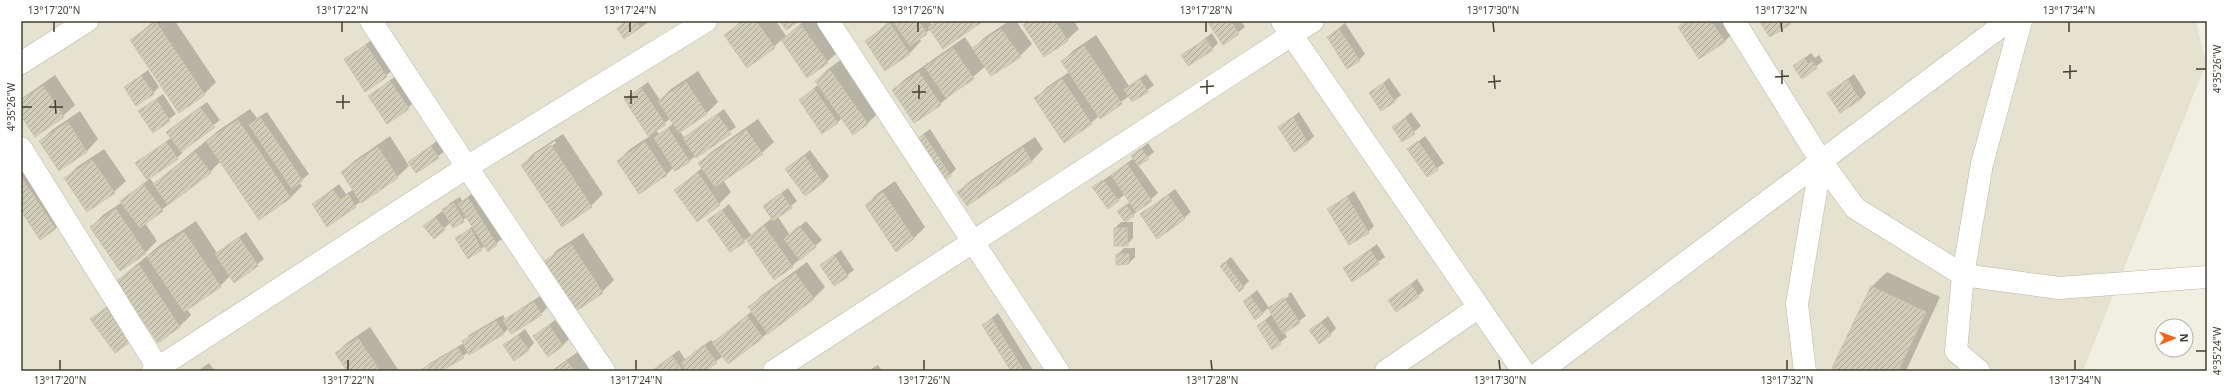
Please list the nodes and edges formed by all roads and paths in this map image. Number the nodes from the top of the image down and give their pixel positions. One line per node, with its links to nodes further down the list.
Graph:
1 (87, 21): 10 (street)
2 (371, 21): 13 (street)
3 (706, 21): 13 (street)
4 (828, 21): 14 (street)
5 (1313, 21): 9 (street)
6 (1734, 21): 12 (street)
7 (2008, 21): 12 (street)
8 (2021, 21): 15 (street)
9 (1286, 28): 14 (street); 17 (street)
10 (21, 63)
11 (21, 148): 18 (street)
12 (1822, 161): 15 (street); 24 (street); 25 (street)
13 (466, 167): 18 (street); 19 (street)
14 (973, 242): 20 (street); 21 (street)
15 (1963, 275): 16 (street); 26 (street)
16 (2207, 277)
17 (1479, 308): 22 (street); 23 (street)
18 (157, 370)
19 (604, 371)
20 (774, 371)
21 (1058, 371)
22 (1386, 371)
23 (1523, 371)
24 (1540, 371)
25 (1805, 371)
26 (1979, 371)

